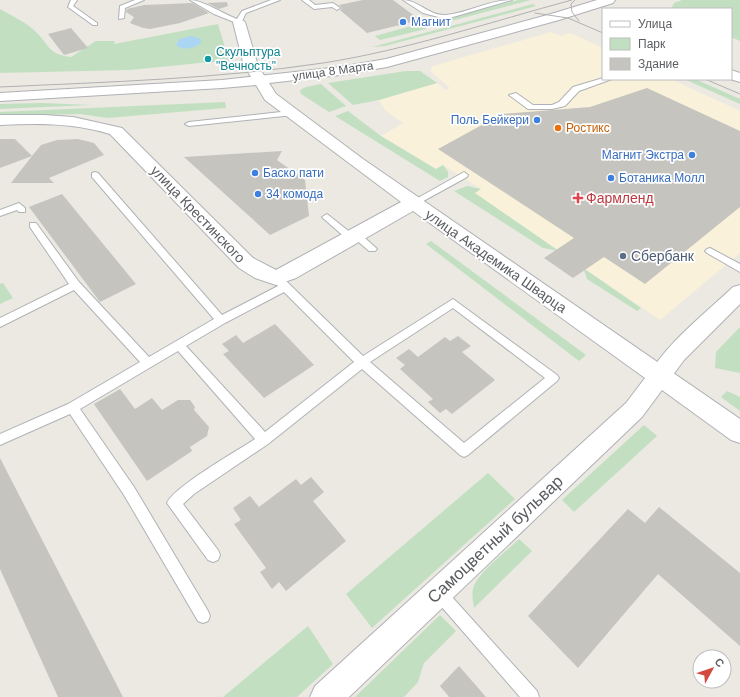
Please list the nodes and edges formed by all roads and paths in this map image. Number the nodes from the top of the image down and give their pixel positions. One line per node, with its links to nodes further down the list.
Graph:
1 (74, 0): 14 (lane)
2 (141, 0): 12 (lane)
3 (193, 0): 13 (lane)
4 (277, 0): 13 (lane)
5 (305, 0): 9 (lane)
6 (406, 0): 7 (lane)
7 (509, 0)
8 (609, 0): 10 (street, улица 8 Марта)
9 (337, 8)
10 (581, 10): 11 (street); 15 (street, улица 8 Марта)
11 (598, 17)
12 (121, 18)
13 (239, 22): 15 (street)
14 (95, 24)
15 (260, 80): 18 (street, улица 8 Марта); 19 (street, улица Академика Шварца)
16 (605, 80): 17 (lane)
17 (513, 95)
18 (0, 97)
19 (290, 113): 21 (lane); 24 (street, улица Академика Шварца)
20 (0, 120): 33 (street, улица Крестинского)
21 (189, 124)
22 (95, 174): 36 (lane)
23 (464, 175): 24 (lane)
24 (413, 203): 29 (street); 41 (street, улица Академика Шварца)
25 (22, 210): 26 (lane)
26 (0, 213)
27 (327, 217): 29 (lane)
28 (33, 225): 34 (lane)
29 (353, 236): 30 (lane); 33 (street)
30 (372, 249)
31 (710, 250): 32 (lane)
32 (740, 269)
33 (280, 282): 36 (lane); 39 (lane)
34 (75, 285): 37 (lane); 40 (lane)
35 (740, 292): 41 (street)
36 (221, 320): 38 (lane)
37 (0, 323)
38 (179, 345): 40 (lane); 45 (lane)
39 (362, 362): 39 (lane); 45 (lane)
40 (147, 363): 42 (lane)
41 (659, 377): 43 (street, улица Академика Шварца); 47 (street, Самоцветный бульвар)
42 (72, 408): 44 (lane); 48 (lane)
43 (740, 432)
44 (0, 440)
45 (264, 440): 46 (lane)
46 (213, 555)
47 (438, 592): 49 (street, Самоцветный бульвар); 50 (lane)
48 (203, 616)
49 (326, 697)
50 (530, 697)

